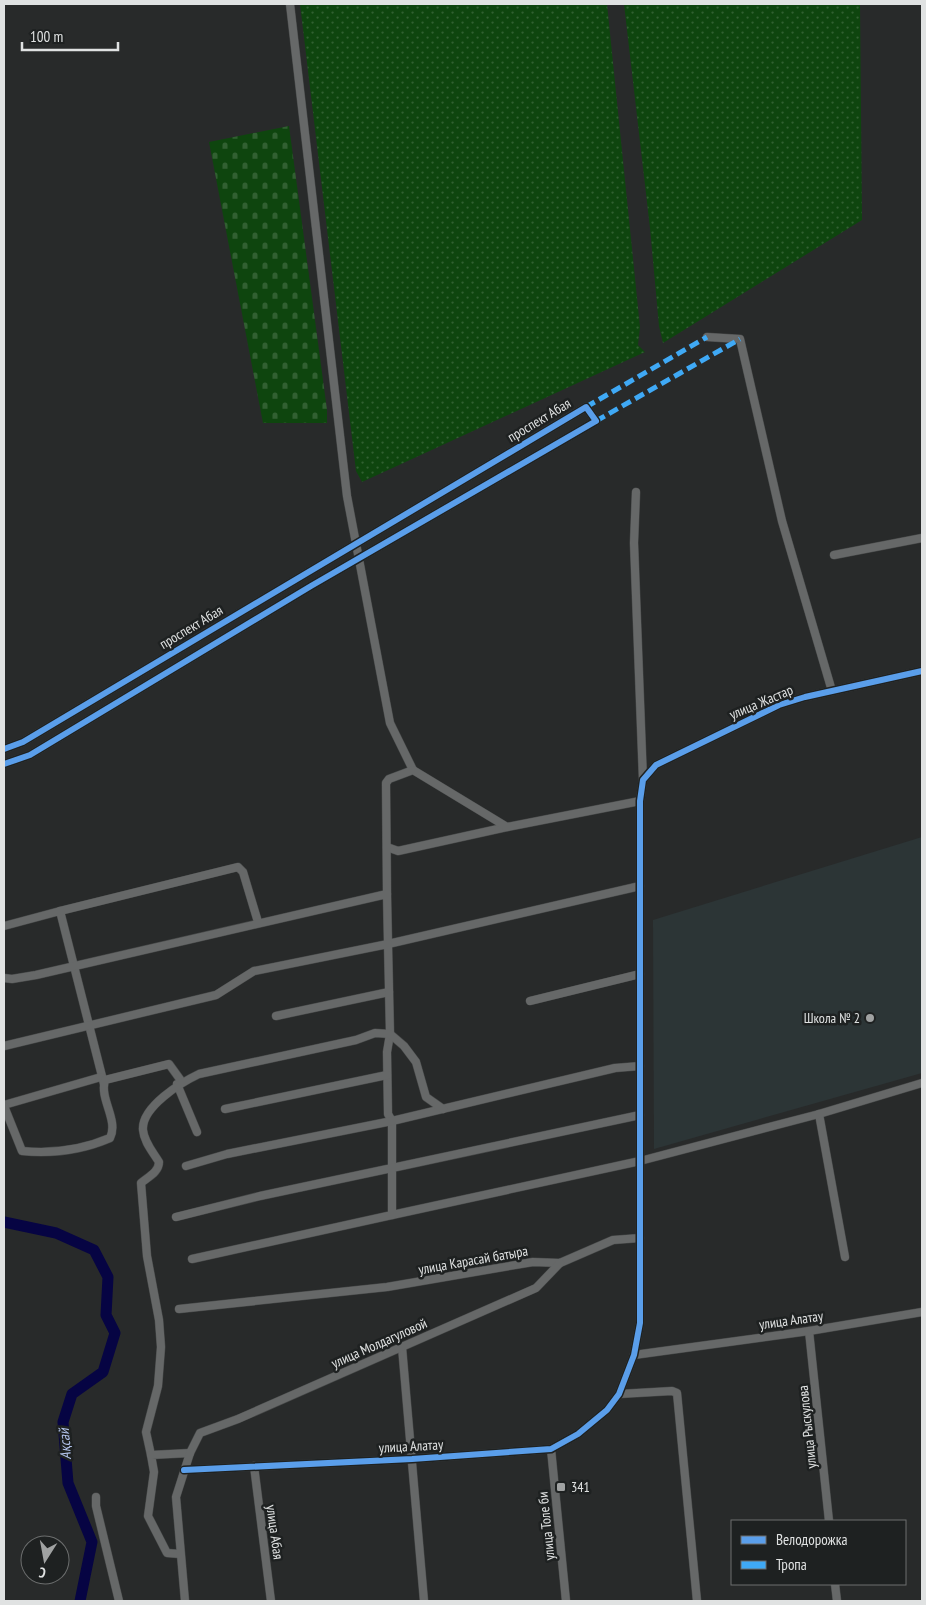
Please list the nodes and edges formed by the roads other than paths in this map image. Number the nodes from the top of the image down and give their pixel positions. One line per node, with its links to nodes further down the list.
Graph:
1 (290, 4): 5 (street)
2 (707, 337): 9 (street)
3 (636, 492): 13 (street)
4 (922, 538): 6 (street)
5 (356, 543): 7 (street); 7 (street, проспект Абая); 10 (street, проспект Абая)
6 (834, 555)
7 (358, 559): 11 (street, проспект Абая); 12 (street)
8 (922, 671): 9 (street, улица Жастар)
9 (832, 691): 13 (street, улица Жастар)
10 (4, 749)
11 (4, 764)
12 (413, 770): 15 (street); 16 (street)
13 (643, 780): 14 (street)
14 (640, 801): 15 (street); 17 (street)
15 (507, 827): 16 (street)
16 (387, 847): 18 (street)
17 (640, 886): 22 (street); 24 (street)
18 (387, 894): 20 (street); 22 (street)
19 (60, 911): 20 (street); 21 (street); 23 (street)
20 (258, 922): 23 (street)
21 (4, 926)
22 (388, 944): 26 (street); 29 (street)
23 (74, 966): 25 (street); 29 (street)
24 (640, 974): 27 (street); 32 (street)
25 (4, 978)
26 (389, 992): 28 (street); 30 (street)
27 (530, 1001)
28 (276, 1016)
29 (89, 1024): 31 (street); 34 (street)
30 (390, 1034): 33 (street); 35 (street); 38 (street)
31 (4, 1046)
32 (640, 1066): 38 (street); 41 (street)
33 (387, 1075): 39 (street); 42 (street)
34 (102, 1080): 35 (street); 37 (street); 37 (street)
35 (180, 1083): 43 (street); 61 (street)
36 (922, 1083): 40 (street)
37 (4, 1105)
38 (443, 1109): 42 (street)
39 (225, 1110)
40 (819, 1114): 44 (street); 50 (street)
41 (640, 1115): 44 (street); 46 (street)
42 (392, 1121): 45 (street); 46 (street)
43 (198, 1132)
44 (640, 1161): 47 (street); 49 (street)
45 (186, 1166)
46 (392, 1168): 47 (street); 48 (street)
47 (392, 1215): 51 (street)
48 (176, 1217)
49 (640, 1238): 52 (street, улица Карасай батыра); 57 (street)
50 (845, 1257)
51 (192, 1259)
52 (560, 1263): 53 (street, улица Карасай батыра); 56 (street, улица Молдагуловой)
53 (179, 1309)
54 (922, 1312): 55 (street, улица Алатау)
55 (810, 1331): 57 (street, улица Алатау); 66 (street, улица Рыскулова)
56 (402, 1347): 60 (street, улица Молдагуловой); 62 (street)
57 (634, 1355): 58 (street)
58 (619, 1394): 59 (street, улица Алатау); 74 (street)
59 (551, 1449): 62 (street, улица Алатау); 73 (street, улица Толе би)
60 (190, 1453): 61 (street); 64 (street)
61 (151, 1455): 67 (street)
62 (412, 1459): 63 (street, улица Алатау); 72 (street)
63 (254, 1466): 64 (street, улица Алатау); 71 (street, улица Абая)
64 (184, 1470): 67 (street)
65 (96, 1496): 69 (street)
66 (829, 1520)
67 (180, 1554): 70 (street)
68 (835, 1585): 75 (street)
69 (119, 1601)
70 (185, 1601)
71 (272, 1601)
72 (424, 1601)
73 (566, 1601)
74 (697, 1601)
75 (837, 1601)

